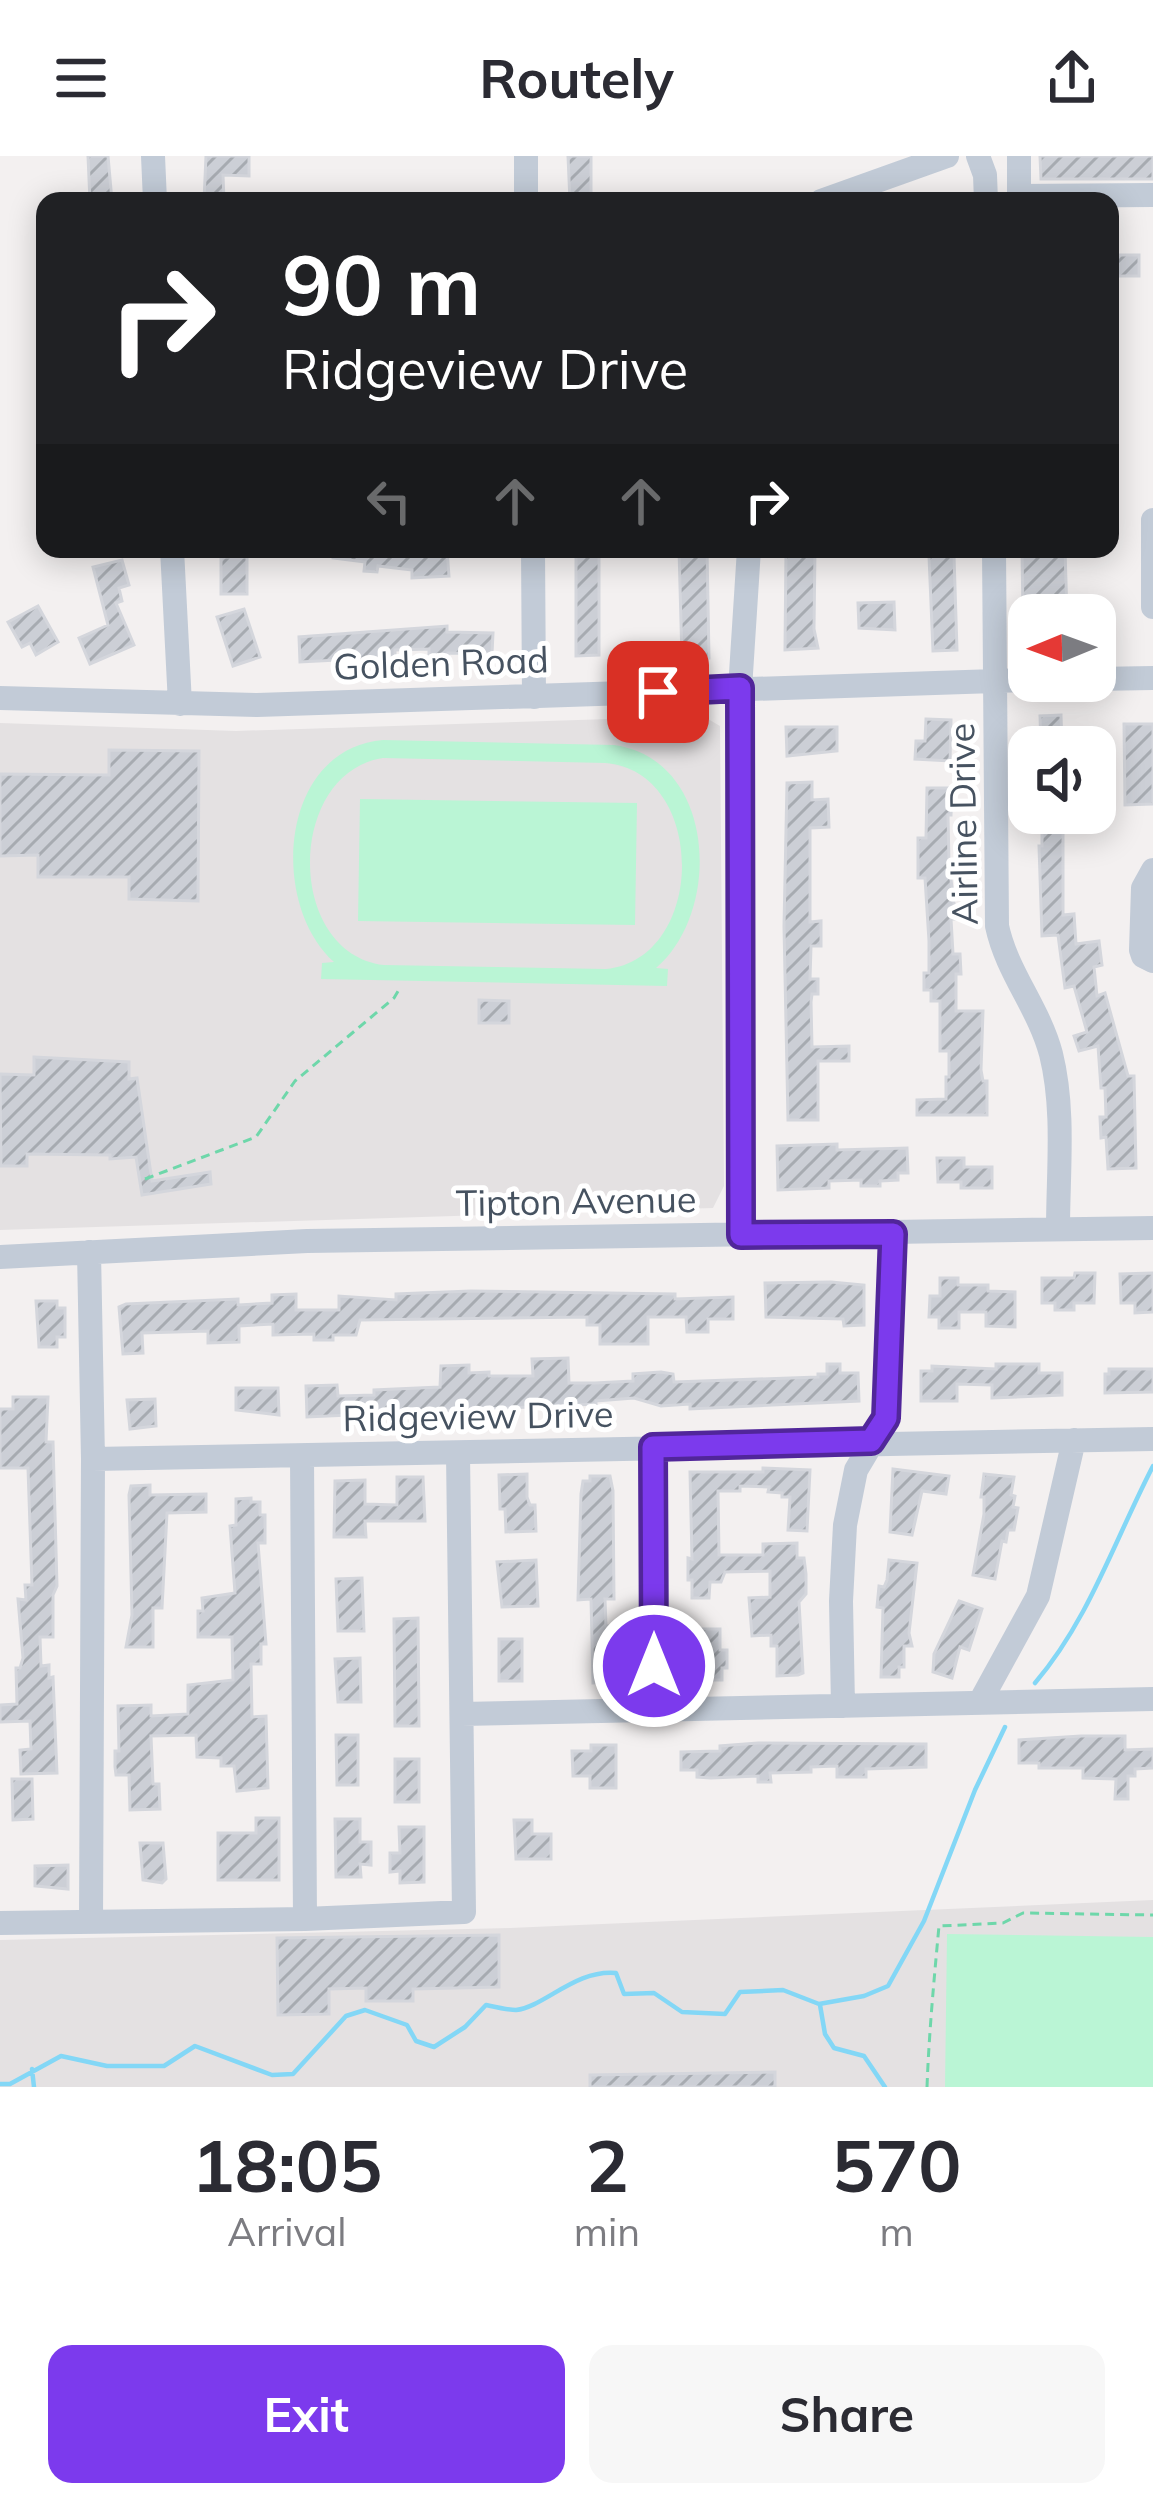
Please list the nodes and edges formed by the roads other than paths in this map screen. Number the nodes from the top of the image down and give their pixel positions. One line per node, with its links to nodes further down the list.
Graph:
1 (153, 156): 6 (street)
2 (526, 156): 7 (street)
3 (947, 156): 8 (street)
4 (978, 156): 9 (street)
5 (1019, 156): 10 (street)
6 (155, 192)
7 (526, 192)
8 (846, 192)
9 (986, 192)
10 (1019, 192)
11 (1119, 195): 12 (street)
12 (1153, 195)
13 (1153, 520): 18 (street)
14 (172, 558): 27 (street)
15 (533, 558): 25 (street)
16 (748, 558): 24 (street)
17 (994, 558): 22 (street, Airline Drive)
18 (1152, 564): 19 (street)
19 (1153, 607)
20 (1153, 678): 21 (street)
21 (1116, 679)
22 (998, 680): 23 (street, Golden Road); 24 (street, Golden Road); 31 (street, Airline Drive)
23 (1008, 680)
24 (740, 688): 25 (street, Golden Road); 33 (street)
25 (534, 697): 27 (street, Golden Road)
26 (0, 698): 27 (street, Golden Road)
27 (180, 704)
28 (1153, 870): 29 (street)
29 (1153, 961)
30 (1153, 1228): 31 (street, Tipton Avenue)
31 (1058, 1229): 32 (street, Tipton Avenue)
32 (893, 1234): 33 (street, Tipton Avenue); 38 (street)
33 (741, 1235): 34 (street, Tipton Avenue)
34 (89, 1252): 35 (street, Tipton Avenue); 42 (street)
35 (0, 1257)
36 (1153, 1438): 37 (street, Ridgeview Drive)
37 (1074, 1440): 38 (street, Ridgeview Drive); 44 (street)
38 (871, 1441): 39 (street, Ridgeview Drive); 45 (street)
39 (653, 1447): 40 (street, Ridgeview Drive); 46 (street)
40 (458, 1454): 41 (street, Ridgeview Drive); 47 (street)
41 (302, 1456): 42 (street, Ridgeview Drive); 48 (street)
42 (93, 1459): 49 (street)
43 (1153, 1699): 44 (street)
44 (980, 1702): 45 (street)
45 (844, 1706): 46 (street)
46 (655, 1709): 47 (street)
47 (462, 1714): 48 (street)
48 (305, 1919): 49 (street)
49 (92, 1922): 50 (street)
50 (0, 1923)

